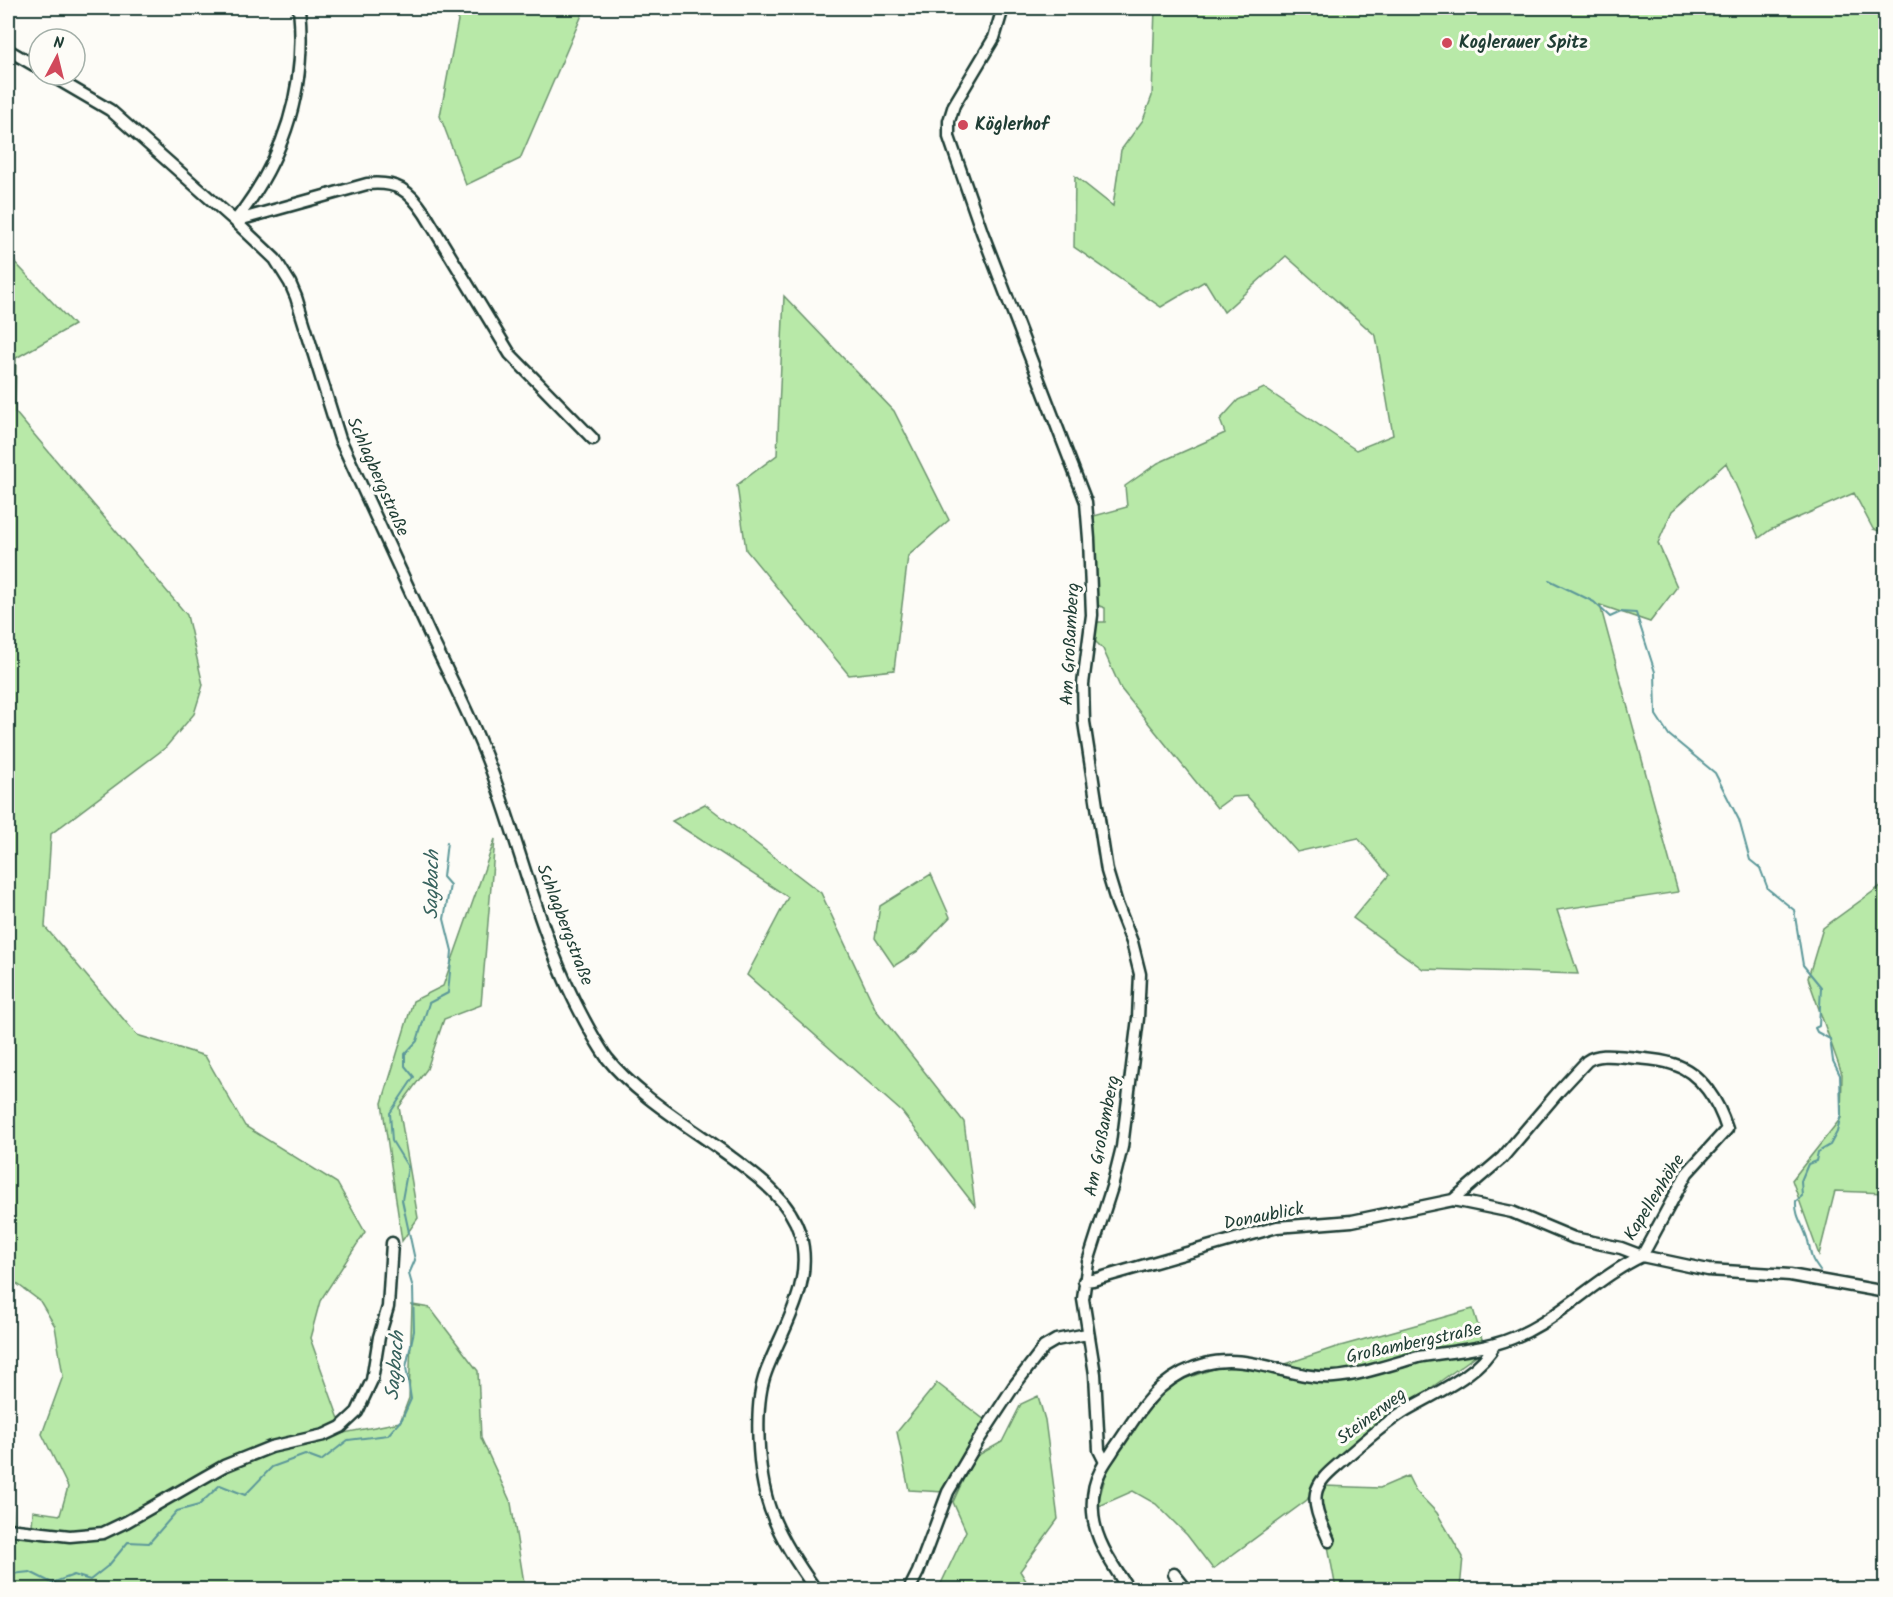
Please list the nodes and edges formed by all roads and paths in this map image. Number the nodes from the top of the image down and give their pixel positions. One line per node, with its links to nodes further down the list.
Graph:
1 (299, 8): 6 (street)
2 (1003, 8): 11 (street, Am Großamberg)
3 (8, 50): 4 (street)
4 (27, 61)
5 (71, 87): 6 (street, Schlagbergstraße)
6 (236, 221): 7 (street); 19 (street, Schlagbergstraße)
7 (593, 439)
8 (1453, 1200): 10 (street, Kapellenhöhe); 10 (street, Kapellenhöhe); 11 (street, Donaublick)
9 (392, 1243): 16 (street)
10 (1642, 1256): 12 (street); 14 (street, Großambergstraße)
11 (1084, 1281): 13 (street, Am Großamberg)
12 (1886, 1292)
13 (1087, 1334): 15 (street, Am Großamberg); 20 (street)
14 (1495, 1344): 15 (street, Großambergstraße); 17 (street, Steinerweg)
15 (1105, 1462): 21 (street, Großambergstraße)
16 (8, 1529)
17 (1329, 1541)
18 (1174, 1574): 22 (street)
19 (816, 1590)
20 (909, 1590)
21 (1129, 1590)
22 (1187, 1590)

